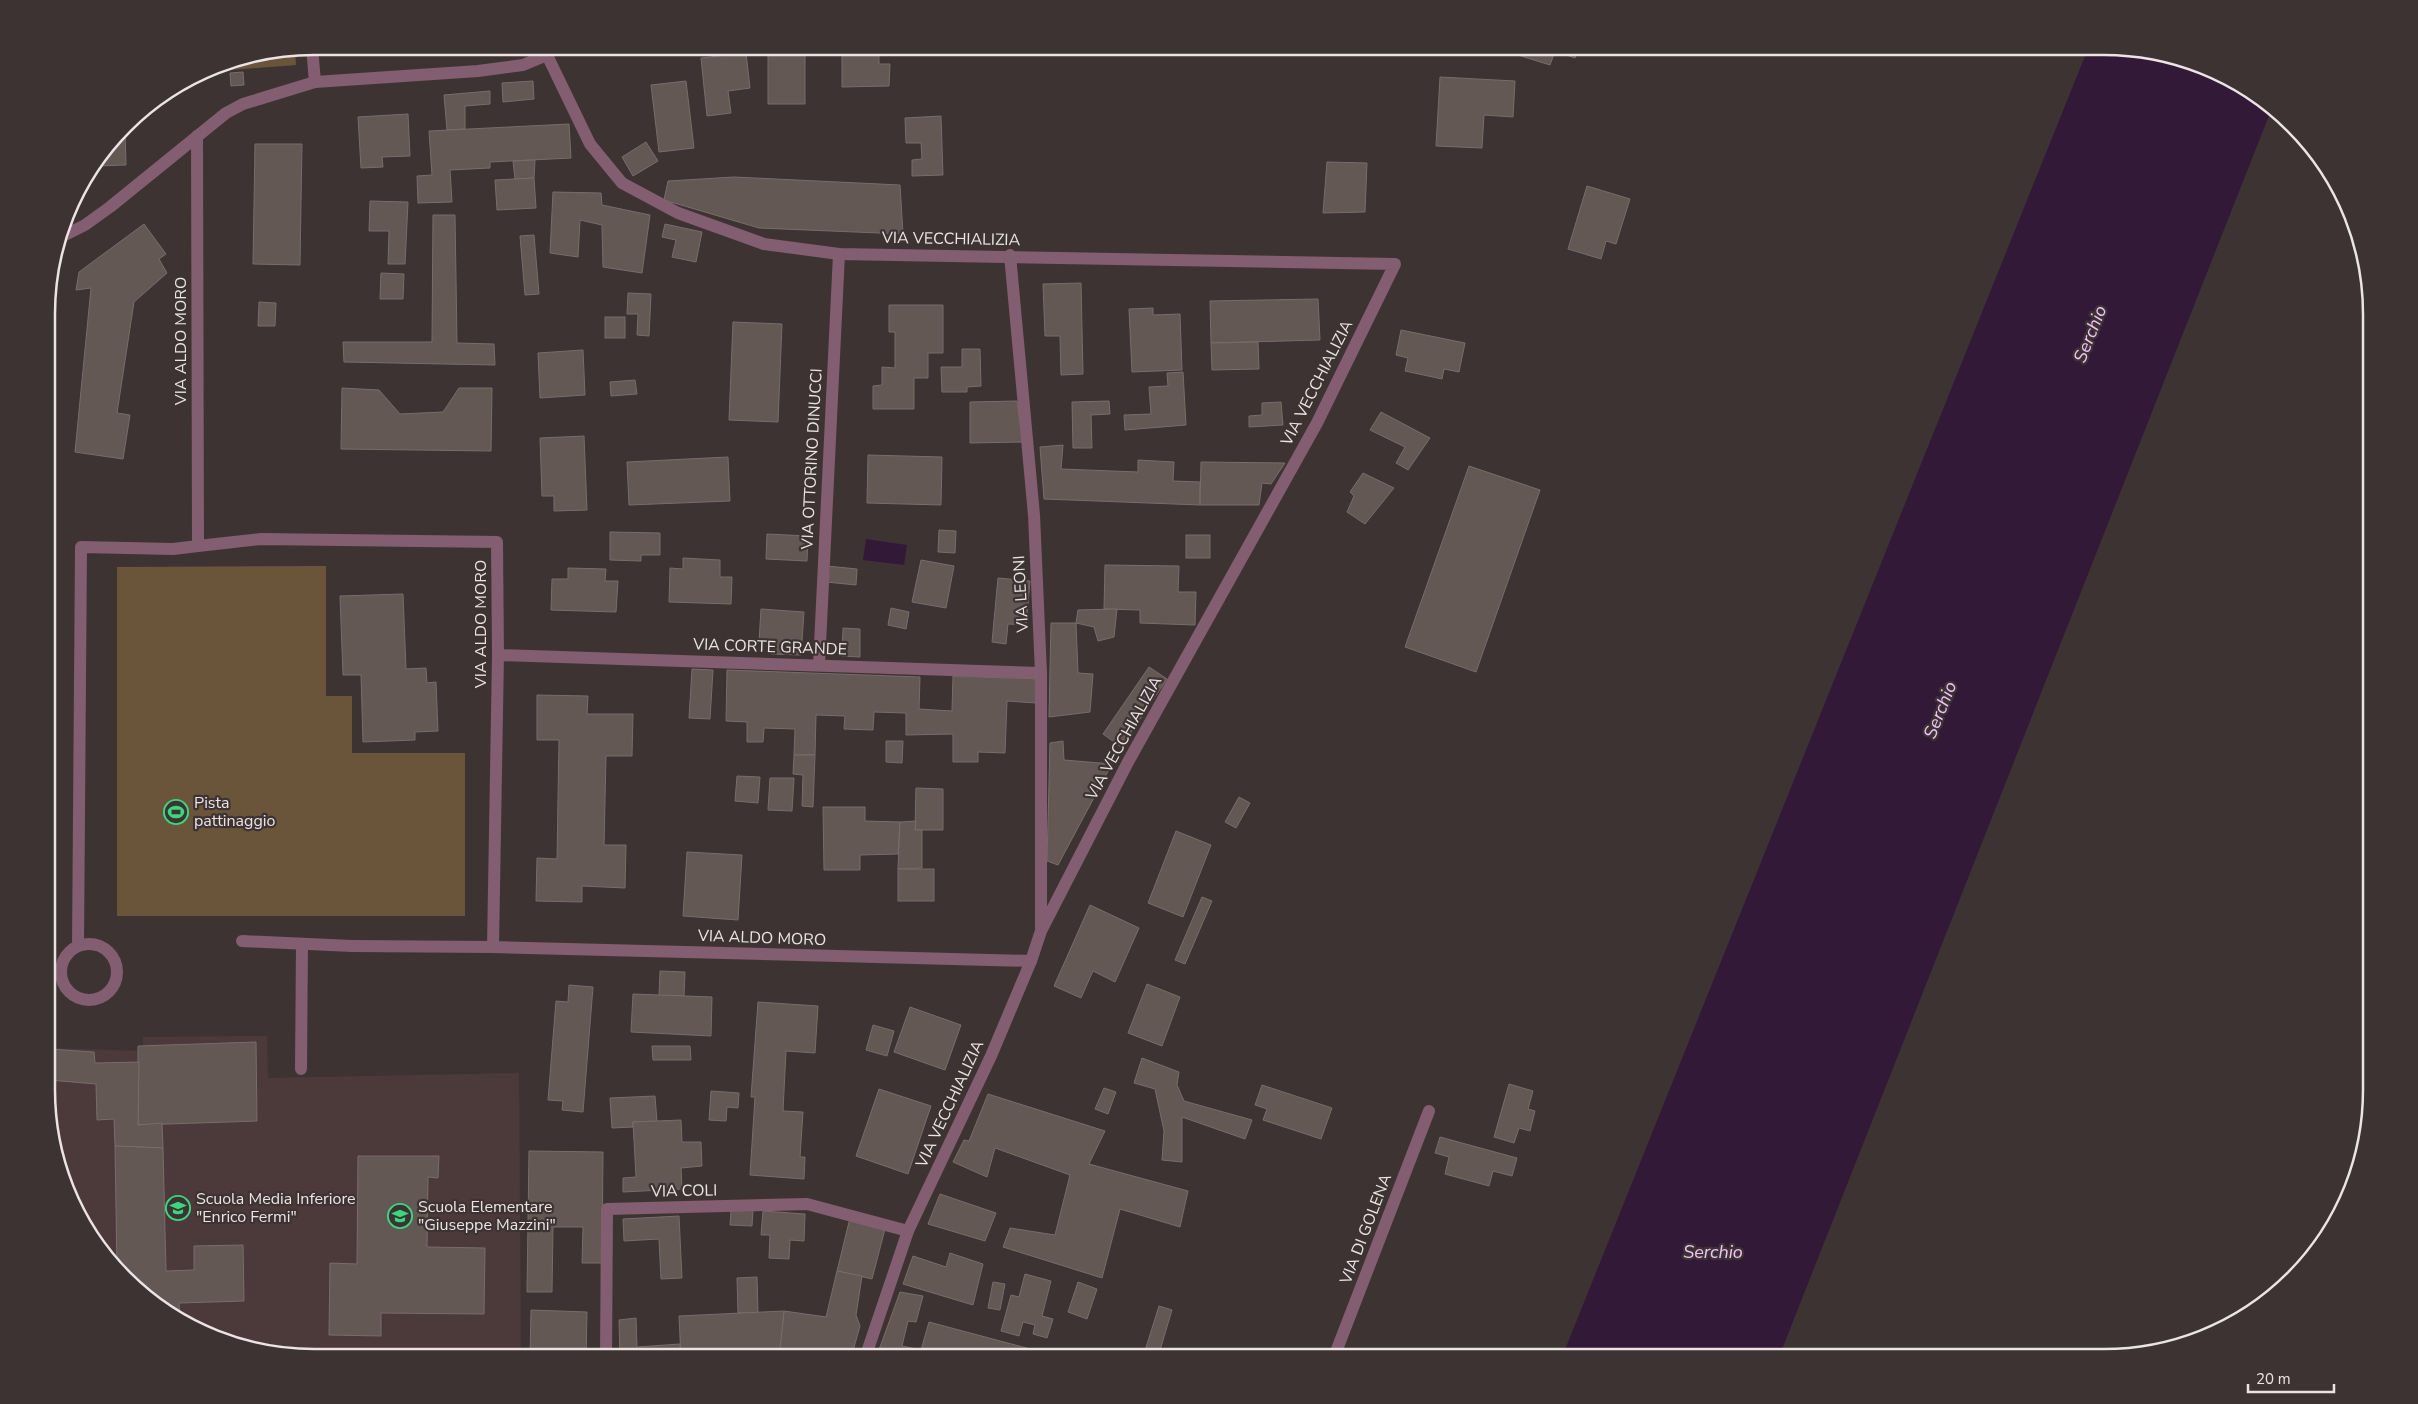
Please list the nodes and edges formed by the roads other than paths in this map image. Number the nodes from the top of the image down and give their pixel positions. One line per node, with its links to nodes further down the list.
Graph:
1 (313, 55): 4 (street)
2 (543, 55): 4 (street)
3 (553, 55): 7 (street, VIA VECCHIALIZIA)
4 (315, 82): 5 (street)
5 (197, 136): 6 (street); 9 (street, VIA ALDO MORO)
6 (68, 233)
7 (839, 254): 8 (street, VIA VECCHIALIZIA); 11 (street, VIA OTTORINO DINUCCI)
8 (1010, 255): 12 (street, VIA LEONI); 13 (street, VIA VECCHIALIZIA)
9 (198, 546): 10 (street, VIA ALDO MORO); 16 (street, VIA ALDO MORO)
10 (498, 655): 11 (street, VIA CORTE GRANDE); 17 (street, VIA ALDO MORO)
11 (819, 665): 12 (street, VIA CORTE GRANDE)
12 (1042, 673): 13 (street, VIA LEONI)
13 (1041, 932): 18 (street, VIA VECCHIALIZIA)
14 (242, 942): 15 (street, VIA ALDO MORO)
15 (302, 944): 17 (street, VIA ALDO MORO); 19 (street)
16 (78, 946): 16 (street)
17 (493, 947): 18 (street, VIA ALDO MORO)
18 (1031, 961): 21 (street, VIA VECCHIALIZIA)
19 (301, 1069)
20 (1429, 1111): 24 (street, VIA DI GOLENA)
21 (908, 1231): 22 (street, VIA COLI); 23 (street, VIA VECCHIALIZIA)
22 (606, 1349)
23 (868, 1349)
24 (1337, 1349)

